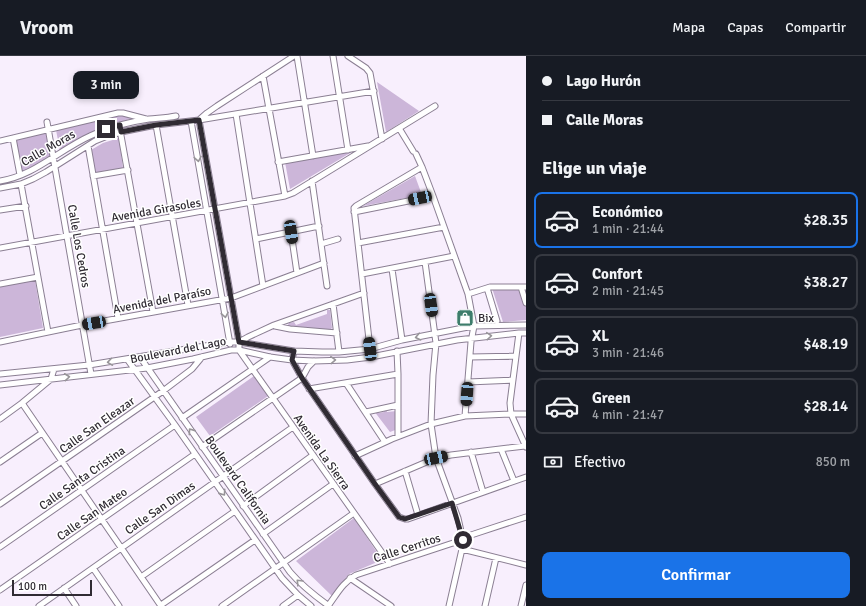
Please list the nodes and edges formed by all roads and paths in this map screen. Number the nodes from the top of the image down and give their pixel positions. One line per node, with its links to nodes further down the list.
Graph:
1 (295, 56): 4 (street); 7 (street)
2 (333, 56): 6 (street)
3 (348, 56): 5 (street)
4 (263, 76): 9 (street); 14 (street)
5 (374, 91): 6 (street); 22 (street)
6 (339, 96): 7 (street); 26 (street)
7 (305, 102): 9 (street); 27 (street)
8 (435, 106): 18 (street, Avenida Girasoles)
9 (269, 108): 10 (street); 29 (street)
10 (236, 114): 14 (street); 40 (street)
11 (176, 116): 12 (street, Calle Moras)
12 (148, 119): 16 (street, Calle Moras); 19 (street)
13 (191, 120): 14 (street); 17 (street); 44 (street, one-way to 44)
14 (199, 120): 42 (street)
15 (47, 122): 19 (street, Calle Los Cedros)
16 (120, 125): 20 (street); 28 (street, Calle Moras)
17 (156, 125): 20 (street); 46 (street)
18 (399, 128): 22 (street, Avenida Girasoles); 30 (street)
19 (49, 130): 21 (street); 28 (street, Calle Los Cedros)
20 (121, 132): 24 (street); 31 (street)
21 (14, 138): 23 (street); 32 (street)
22 (382, 139): 25 (street, Avenida Girasoles)
23 (0, 141)
24 (88, 146): 28 (street); 33 (street)
25 (371, 146): 26 (street); 35 (street, Avenida Girasoles)
26 (348, 150): 27 (street)
27 (313, 156): 29 (street)
28 (54, 162): 32 (street, Calle Moras); 36 (street); 52 (street, Calle Los Cedros)
29 (278, 162): 38 (street)
30 (422, 166): 39 (street); 45 (street)
31 (128, 170): 33 (street); 47 (street)
32 (20, 175): 34 (street, Calle Moras)
33 (93, 176): 50 (street)
34 (0, 181)
35 (312, 181): 38 (street, Avenida Girasoles); 48 (street)
36 (22, 184): 37 (street); 41 (street)
37 (0, 188)
38 (285, 196): 40 (street, Avenida Girasoles)
39 (433, 196): 45 (street); 49 (street)
40 (250, 203): 42 (street, Avenida Girasoles); 53 (street)
41 (26, 206): 43 (street); 55 (street)
42 (215, 209): 44 (street, Avenida Girasoles); 73 (street)
43 (0, 210)
44 (207, 211): 46 (street, Avenida Girasoles); 74 (street)
45 (354, 211): 56 (street)
46 (172, 217): 47 (street, Avenida Girasoles); 77 (street)
47 (137, 223): 50 (street, Avenida Girasoles); 78 (street)
48 (319, 226): 51 (street); 57 (street)
49 (444, 227): 56 (street); 59 (street)
50 (103, 230): 52 (street, Avenida Girasoles); 79 (street)
51 (291, 232): 53 (street); 63 (street)
52 (67, 236): 55 (street, Avenida Girasoles); 81 (street, Calle Los Cedros)
53 (256, 239): 67 (street)
54 (338, 240): 57 (street)
55 (32, 242): 58 (street, Avenida Girasoles); 65 (street)
56 (358, 243): 64 (street)
57 (321, 244): 61 (street)
58 (0, 248)
59 (454, 256): 60 (street); 72 (street)
60 (425, 262): 62 (street); 89 (street)
61 (324, 263): 63 (street, Avenida del Paraíso); 68 (street)
62 (392, 268): 64 (street); 91 (street)
63 (297, 273): 67 (street, Avenida del Paraíso)
64 (362, 274): 71 (street)
65 (38, 277): 66 (street); 85 (street)
66 (0, 284)
67 (263, 286): 73 (street, Avenida del Paraíso)
68 (327, 286)
69 (524, 287): 70 (street); 75 (street)
70 (487, 288): 72 (street); 80 (street)
71 (364, 293): 76 (street); 96 (street)
72 (468, 294): 83 (street)
73 (231, 298): 74 (street, Avenida del Paraíso); 94 (street)
74 (222, 299): 77 (street, Avenida del Paraíso); 93 (street, one-way to 93)
75 (526, 303)
76 (333, 304): 82 (street); 86 (street)
77 (188, 305): 78 (street, Avenida del Paraíso)
78 (153, 312): 79 (street, Avenida del Paraíso)
79 (118, 318): 81 (street, Avenida del Paraíso)
80 (496, 321)
81 (82, 325): 85 (street, Avenida del Paraíso); 111 (street, Calle Los Cedros)
82 (274, 326): 86 (street); 94 (street)
83 (474, 326): 84 (street, Boulevard del Lago); 89 (street, Boulevard del Lago); 90 (street)
84 (526, 326)
85 (48, 332): 92 (street, Avenida del Paraíso)
86 (337, 333): 101 (street)
87 (519, 333): 88 (street, Boulevard del Lago); 90 (street, Boulevard del Lago, one-way to 87); 102 (street)
88 (526, 333)
89 (435, 334): 91 (street, Boulevard del Lago, one-way to 91); 95 (street)
90 (472, 338): 95 (street, Boulevard del Lago); 107 (street)
91 (402, 340): 96 (street, Boulevard del Lago)
92 (0, 342)
93 (229, 342): 94 (street, Boulevard del Lago); 97 (street); 103 (street, Boulevard del Lago)
94 (239, 342): 98 (street); 99 (street, Boulevard del Lago)
95 (436, 343): 100 (street, Boulevard del Lago); 137 (street)
96 (370, 349): 101 (street, Boulevard del Lago); 106 (street)
97 (231, 350): 98 (street, Boulevard del Lago); 104 (street, Boulevard del Lago)
98 (239, 350): 105 (street, Boulevard del Lago); 115 (street, Avenida La Sierra)
99 (294, 351): 101 (street, Boulevard del Lago); 109 (street)
100 (397, 351): 106 (street, Boulevard del Lago); 118 (street)
101 (339, 352)
102 (516, 356): 107 (street); 121 (street)
103 (140, 357): 108 (street, Boulevard del Lago); 112 (street, Boulevard California)
104 (202, 357): 112 (street, Boulevard del Lago); 126 (street, Calle San Eleazar)
105 (270, 357): 109 (street, Boulevard del Lago); 115 (street)
106 (371, 357): 110 (street, Boulevard del Lago, one-way to 106)
107 (470, 357): 122 (street)
108 (127, 359): 111 (street, Boulevard del Lago, one-way to 111); 114 (street, Boulevard California)
109 (292, 360): 110 (street, Boulevard del Lago); 119 (street)
110 (314, 361): 119 (street)
111 (89, 365): 113 (street, Boulevard del Lago); 117 (street, Calle Los Cedros)
112 (147, 368): 114 (street, Boulevard del Lago); 126 (street, Boulevard California)
113 (54, 369): 116 (street, Boulevard del Lago); 120 (street)
114 (134, 369): 117 (street, Boulevard del Lago); 127 (street, Boulevard California)
115 (252, 370): 128 (street, Avenida La Sierra); 135 (street)
116 (0, 374)
117 (91, 374): 120 (street, Boulevard del Lago, one-way to 117)
118 (398, 374): 123 (street); 130 (street)
119 (302, 378): 125 (street); 128 (street)
120 (51, 379): 124 (street, Boulevard del Lago); 129 (street)
121 (513, 380): 122 (street); 132 (street)
122 (468, 382): 134 (street)
123 (346, 383): 125 (street); 131 (street)
124 (0, 385)
125 (309, 389): 149 (street)
126 (163, 391): 127 (street, Calle San Eleazar); 135 (street, Boulevard California)
127 (155, 397): 138 (street, Boulevard California); 151 (street, Calle San Eleazar)
128 (273, 398): 139 (street, Avenida La Sierra); 143 (street)
129 (22, 403): 136 (street); 140 (street)
130 (398, 405): 131 (street); 141 (street)
131 (366, 412): 142 (street)
132 (511, 414): 133 (street); 134 (street); 144 (street)
133 (526, 414)
134 (465, 416): 137 (street)
135 (182, 418): 143 (street, Boulevard California, one-way to 135)
136 (0, 419)
137 (431, 424): 141 (street); 150 (street)
138 (175, 425): 147 (street, Boulevard California); 160 (street, Calle Santa Cristina)
139 (292, 427): 148 (street, Avenida La Sierra); 154 (street, Calle San Dimas)
140 (42, 433): 151 (street); 152 (street)
141 (398, 436): 142 (street)
142 (385, 442): 149 (street)
143 (202, 447): 154 (street, Boulevard California)
144 (526, 447): 145 (street)
145 (501, 449): 146 (street); 157 (street)
146 (471, 452): 150 (street); 161 (street)
147 (195, 454): 156 (street, Boulevard California); 169 (street, Calle San Mateo)
148 (313, 455): 158 (street, Avenida La Sierra); 164 (street)
149 (355, 456): 159 (street)
150 (436, 458): 153 (street); 162 (street)
151 (62, 461): 160 (street); 163 (street, Calle San Eleazar)
152 (0, 462)
153 (405, 471): 159 (street); 167 (street)
154 (222, 476): 156 (street, Calle San Dimas); 164 (street, Boulevard California)
155 (526, 477): 157 (street)
156 (215, 482): 165 (street, Boulevard California, one-way to 165); 174 (street, Calle San Dimas)
157 (514, 482): 161 (street)
158 (333, 484): 166 (street, Avenida La Sierra); 170 (street)
159 (375, 484): 167 (street)
160 (82, 490): 169 (street); 173 (street, Calle Santa Cristina)
161 (483, 492): 162 (street)
162 (452, 503): 167 (street); 172 (street)
163 (0, 504)
164 (243, 506): 170 (street, Boulevard California)
165 (235, 510): 171 (street, Boulevard California); 182 (street)
166 (354, 514): 177 (street); 178 (street, Avenida La Sierra)
167 (418, 515)
168 (526, 517): 172 (street, Calle Cerritos)
169 (102, 519): 174 (street); 186 (street, Calle San Mateo)
170 (263, 534): 177 (street, Boulevard California)
171 (255, 540): 181 (street, Boulevard California); 191 (street)
172 (463, 540): 175 (street); 178 (street, Calle Cerritos)
173 (0, 548)
174 (121, 548): 180 (street, Calle San Dimas); 182 (street)
175 (462, 549): 176 (street); 197 (street)
176 (496, 558): 179 (street); 198 (street)
177 (283, 563): 181 (street); 195 (street, Boulevard California, one-way to 177)
178 (390, 564): 183 (street, Calle Cerritos)
179 (526, 565)
180 (93, 568): 185 (street, Calle San Dimas); 190 (street)
181 (275, 568): 187 (street, Boulevard California); 192 (street)
182 (141, 577): 191 (street)
183 (350, 578): 195 (street); 196 (street)
184 (526, 585): 199 (street)
185 (64, 588): 188 (street, Calle San Dimas); 189 (street)
186 (0, 590)
187 (298, 595): 193 (street); 194 (street, Boulevard California)
188 (39, 606)
189 (76, 606)
190 (119, 606)
191 (161, 606)
192 (222, 606)
193 (283, 606)
194 (311, 606)
195 (328, 606)
196 (391, 606)
197 (449, 606)
198 (485, 606)
199 (521, 606)

